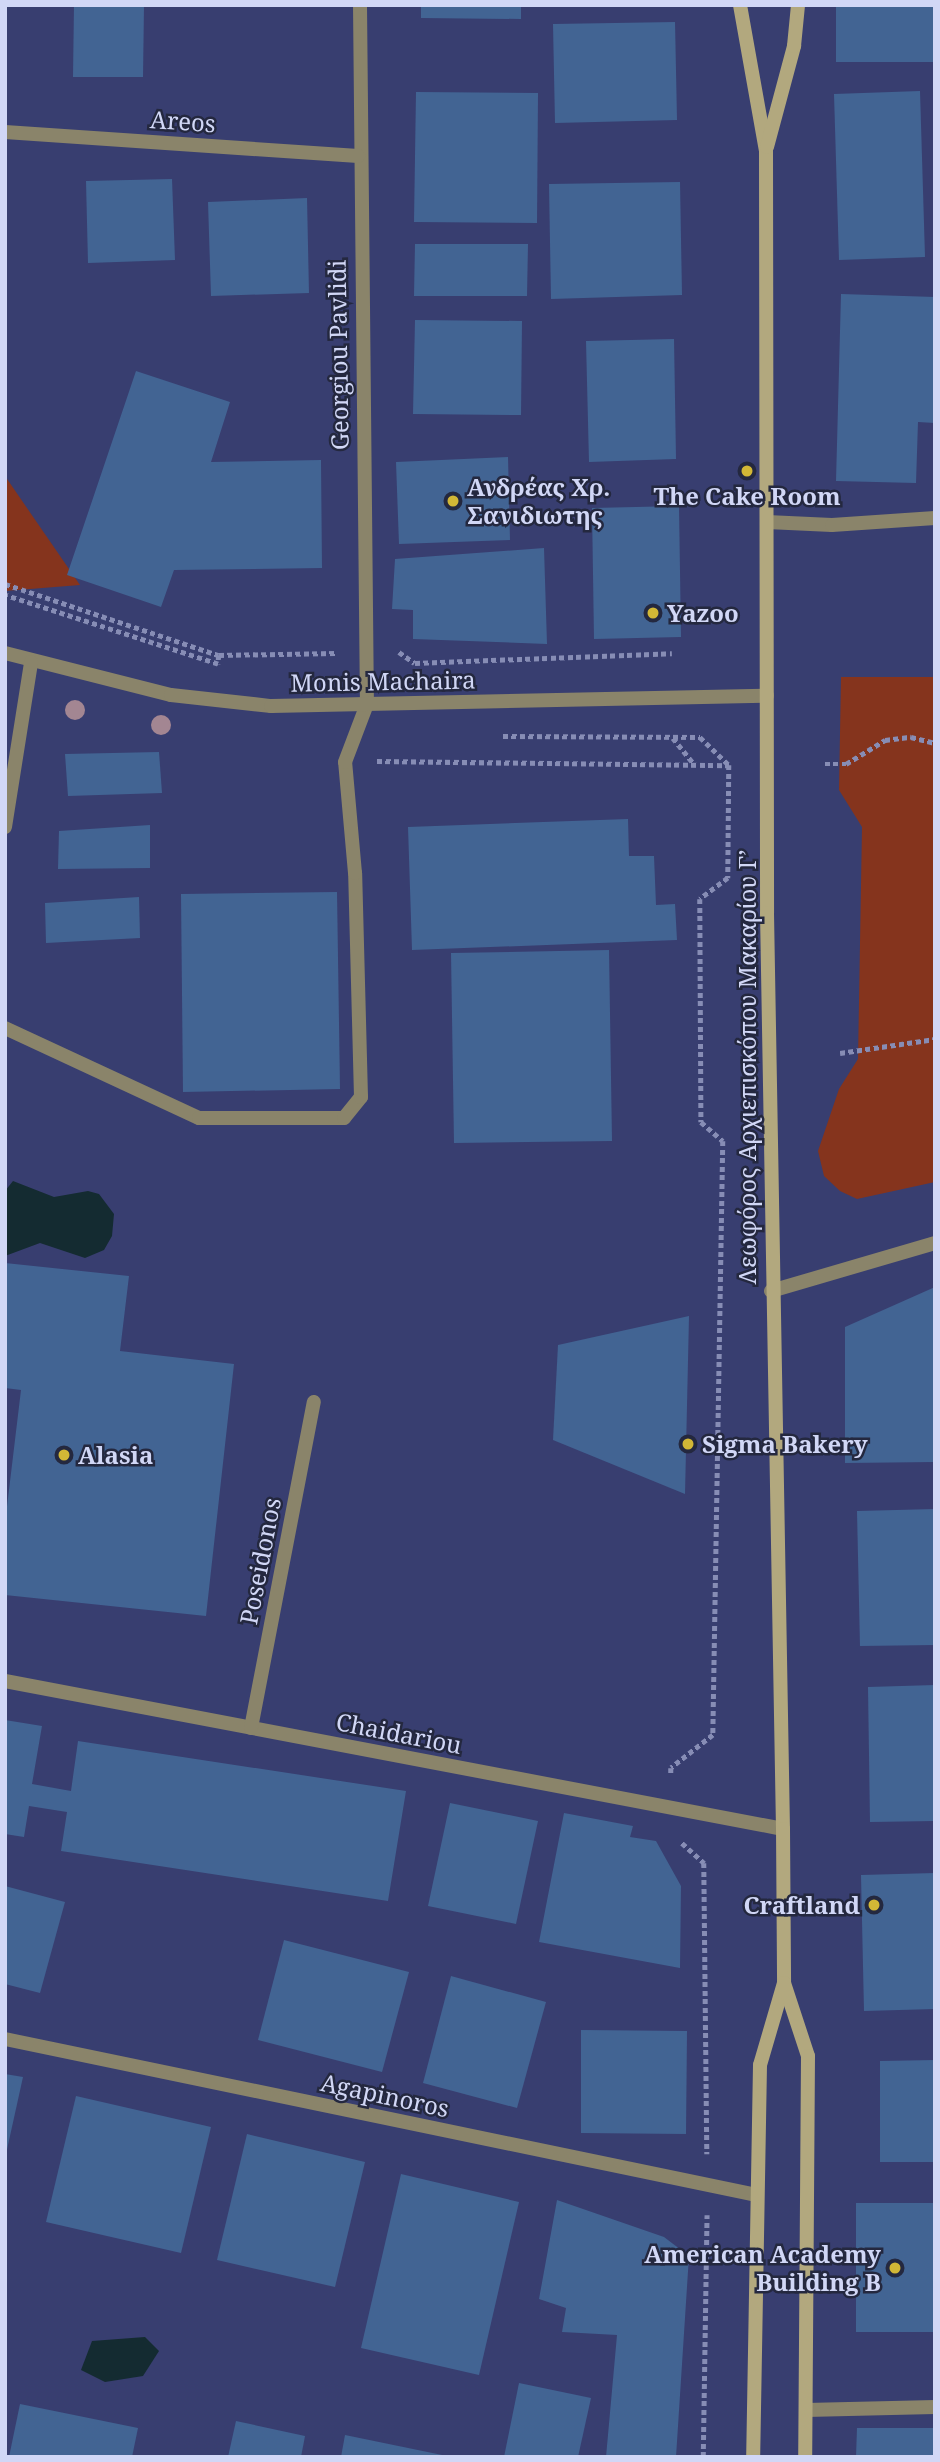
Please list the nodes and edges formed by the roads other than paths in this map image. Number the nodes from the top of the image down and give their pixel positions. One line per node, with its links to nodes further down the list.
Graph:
1 (359, 5): 6 (street, Georgiou Pavlidi)
2 (740, 5): 5 (main road, Λεωφόρος Αρχιεπισκόπου Μακαρίου Γ’)
3 (798, 5): 5 (main road, Λεωφόρος Αρχιεπισκόπου Μακαρίου Γ’)
4 (5, 132): 6 (street, Areos)
5 (766, 151): 8 (main road, Λεωφόρος Αρχιεπισκόπου Μακαρίου Γ’)
6 (358, 156): 12 (street, Georgiou Pavlidi)
7 (935, 517): 8 (street)
8 (767, 522): 11 (main road, Λεωφόρος Αρχιεπισκόπου Μακαρίου Γ’)
9 (5, 653): 10 (street, Monis Machaira)
10 (31, 662): 12 (street, Monis Machaira); 13 (street)
11 (767, 696): 12 (street, Monis Machaira); 16 (main road, Λεωφόρος Αρχιεπισκόπου Μακαρίου Γ’)
12 (367, 704): 14 (street)
13 (5, 827)
14 (5, 1028)
15 (935, 1243): 16 (street)
16 (771, 1290): 20 (main road, Λεωφόρος Αρχιεπισκόπου Μακαρίου Γ’)
17 (314, 1402): 19 (street, Poseidonos)
18 (5, 1681): 19 (street, Chaidariou)
19 (251, 1728): 20 (street, Chaidariou)
20 (783, 1829): 21 (main road, Λεωφόρος Αρχιεπισκόπου Μακαρίου Γ’)
21 (784, 1983): 23 (main road, Λεωφόρος Αρχιεπισκόπου Μακαρίου Γ’); 25 (main road, Λεωφόρος Αρχιεπισκόπου Μακαρίου Γ’)
22 (5, 2039): 23 (street, Agapinoros)
23 (757, 2195): 26 (main road, Λεωφόρος Αρχιεπισκόπου Μακαρίου Γ’)
24 (935, 2407): 25 (street)
25 (806, 2410): 27 (main road, Λεωφόρος Αρχιεπισκόπου Μακαρίου Γ’)
26 (753, 2457)
27 (805, 2457)

